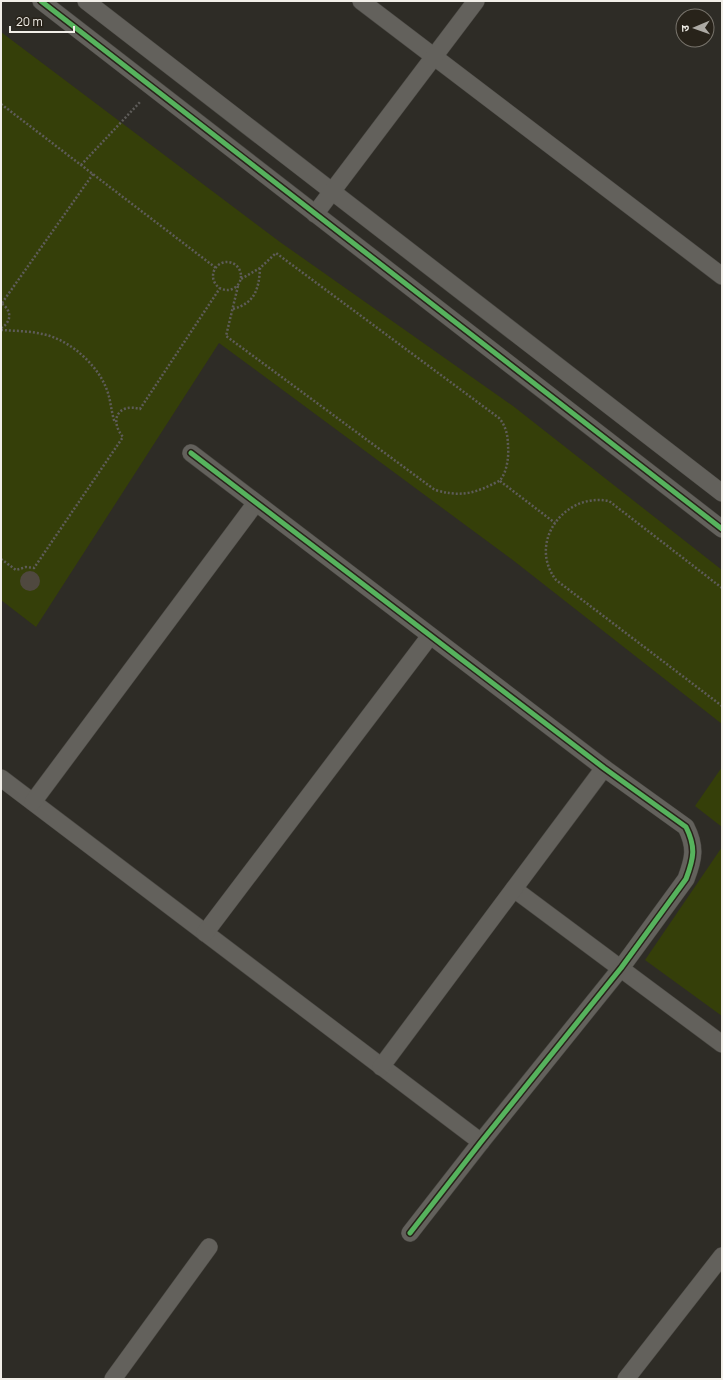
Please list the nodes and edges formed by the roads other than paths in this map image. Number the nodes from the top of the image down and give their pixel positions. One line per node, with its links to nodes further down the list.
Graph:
1 (41, 1): 7 (street)
2 (86, 1): 6 (street)
3 (361, 1): 5 (street)
4 (476, 1): 5 (street)
5 (434, 57): 6 (street); 8 (street)
6 (332, 192): 7 (street); 10 (street)
7 (315, 214): 12 (street)
8 (722, 276)
9 (190, 453): 11 (street)
10 (722, 493)
11 (255, 504): 13 (street); 16 (street)
12 (722, 529)
13 (430, 636): 14 (street); 18 (street)
14 (604, 768): 17 (street); 19 (street)
15 (1, 778): 16 (street)
16 (33, 802): 18 (street)
17 (514, 889): 19 (street); 21 (street)
18 (205, 933): 21 (street)
19 (621, 968): 20 (street); 22 (street)
20 (722, 1044)
21 (381, 1067): 22 (street)
22 (481, 1142): 23 (street)
23 (410, 1233)
24 (209, 1247): 26 (street)
25 (722, 1256): 27 (street)
26 (113, 1379)
27 (626, 1379)

